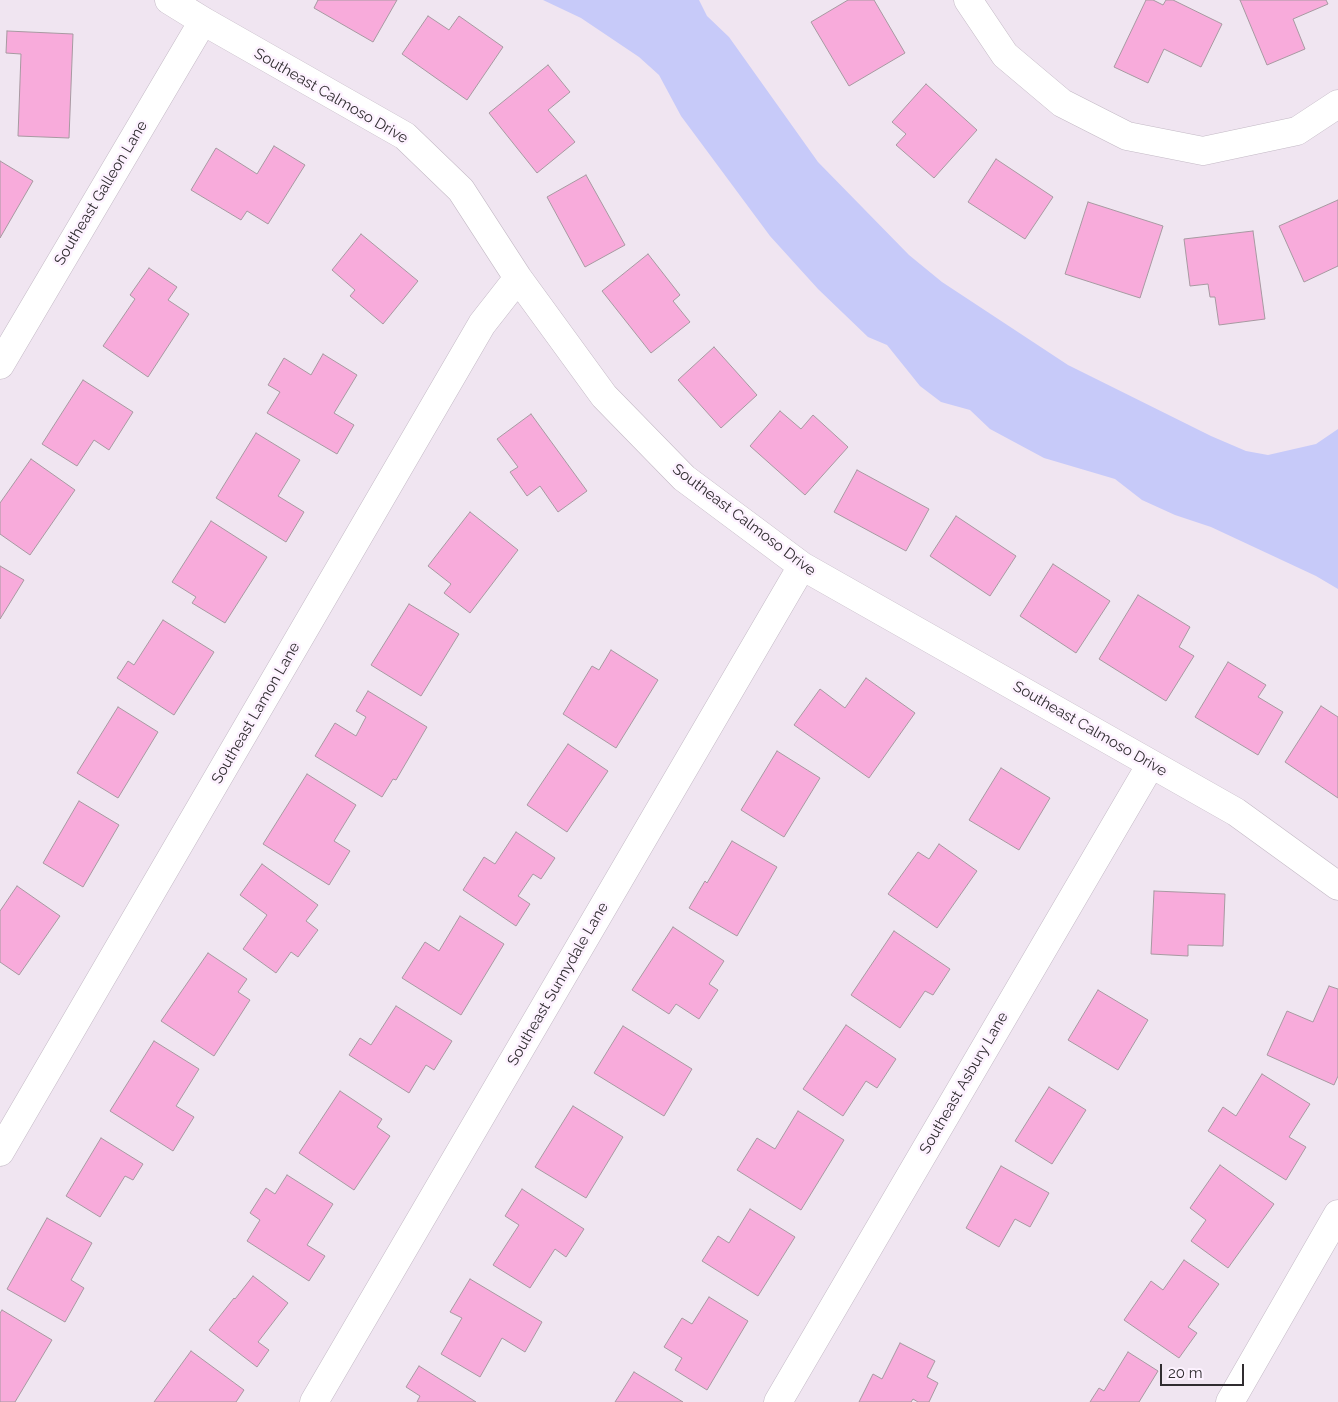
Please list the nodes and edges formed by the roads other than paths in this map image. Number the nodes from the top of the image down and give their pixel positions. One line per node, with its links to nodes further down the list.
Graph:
1 (169, 0): 3 (street, Southeast Calmoso Drive)
2 (968, 0): 4 (street)
3 (203, 22): 5 (street, Southeast Calmoso Drive); 6 (street, Southeast Galleon Lane)
4 (1338, 104)
5 (518, 278): 7 (street, Southeast Calmoso Drive); 10 (street, Southeast Lamon Lane)
6 (0, 365)
7 (802, 566): 8 (street, Southeast Calmoso Drive); 12 (street, Southeast Sunnydale Lane)
8 (1151, 764): 9 (street, Southeast Calmoso Drive); 13 (street, Southeast Asbury Lane)
9 (1338, 886)
10 (0, 1152)
11 (1338, 1214): 14 (street)
12 (314, 1402)
13 (778, 1402)
14 (1230, 1402)

